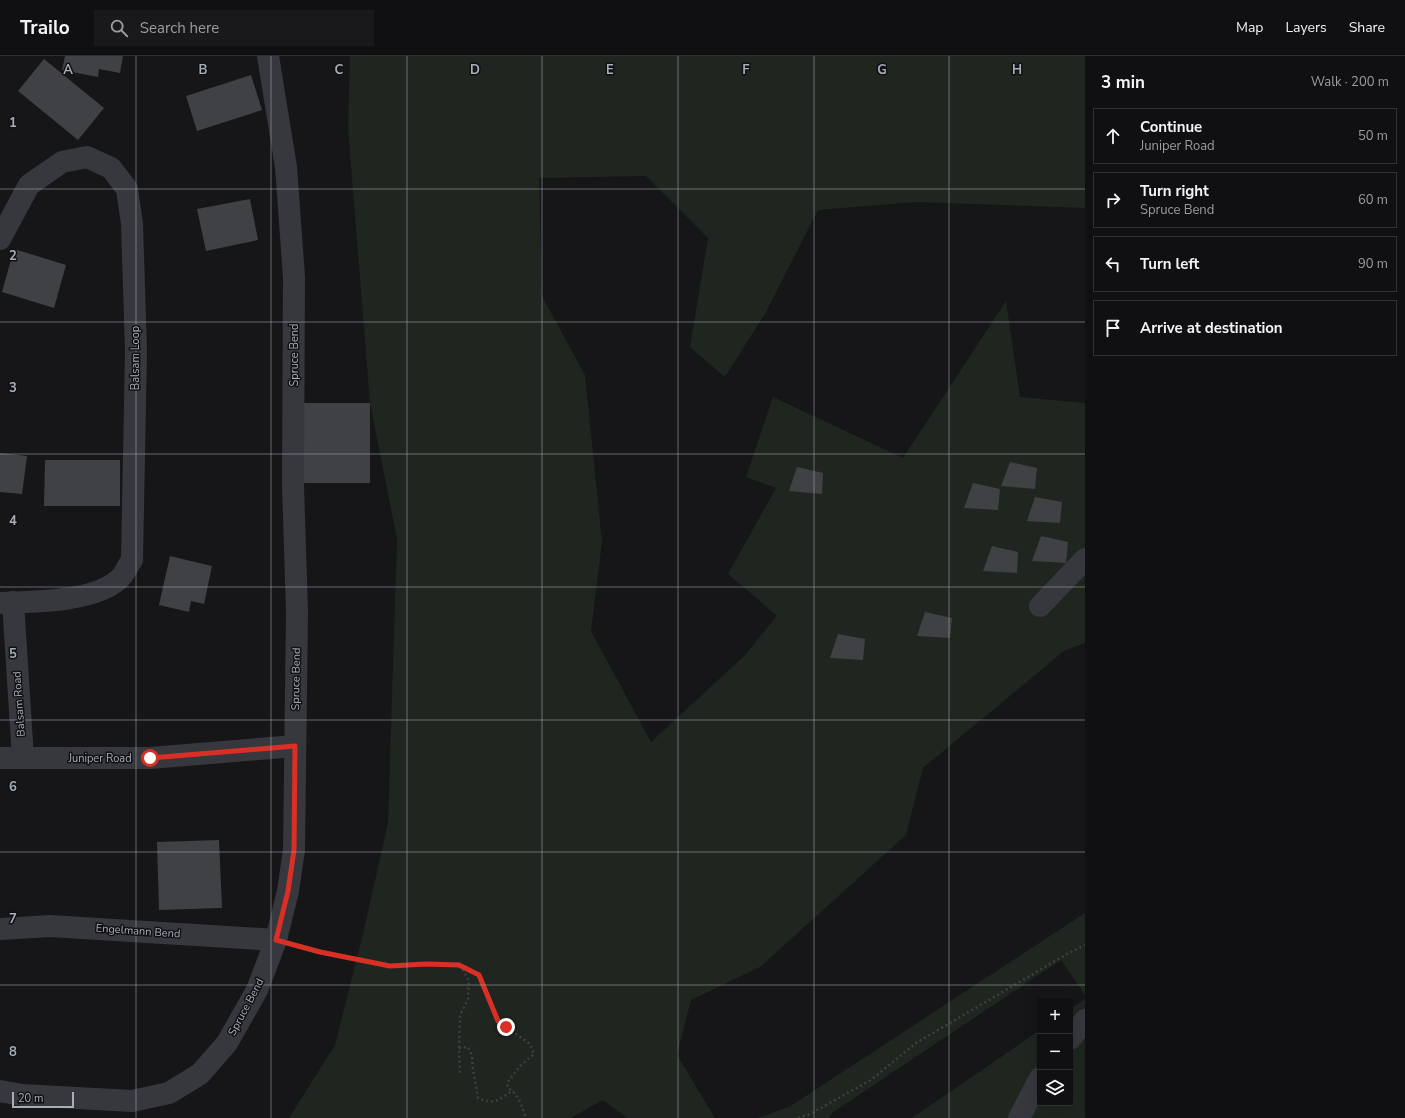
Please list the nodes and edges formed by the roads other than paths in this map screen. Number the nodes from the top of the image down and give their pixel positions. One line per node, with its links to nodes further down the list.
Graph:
1 (268, 56): 6 (street, Spruce Bend)
2 (0, 239): 4 (street, Balsam Loop)
3 (1085, 559): 5 (street)
4 (7, 603): 8 (street, Balsam Road)
5 (1040, 606)
6 (295, 746): 8 (street, Juniper Road); 10 (street, Spruce Bend)
7 (0, 758): 8 (street, Juniper Road)
8 (23, 758)
9 (0, 929): 10 (street, Engelmann Bend)
10 (276, 940): 14 (street, Spruce Bend)
11 (1085, 1020): 12 (street)
12 (1073, 1035)
13 (1037, 1084): 15 (street)
14 (0, 1091)
15 (1019, 1118)

